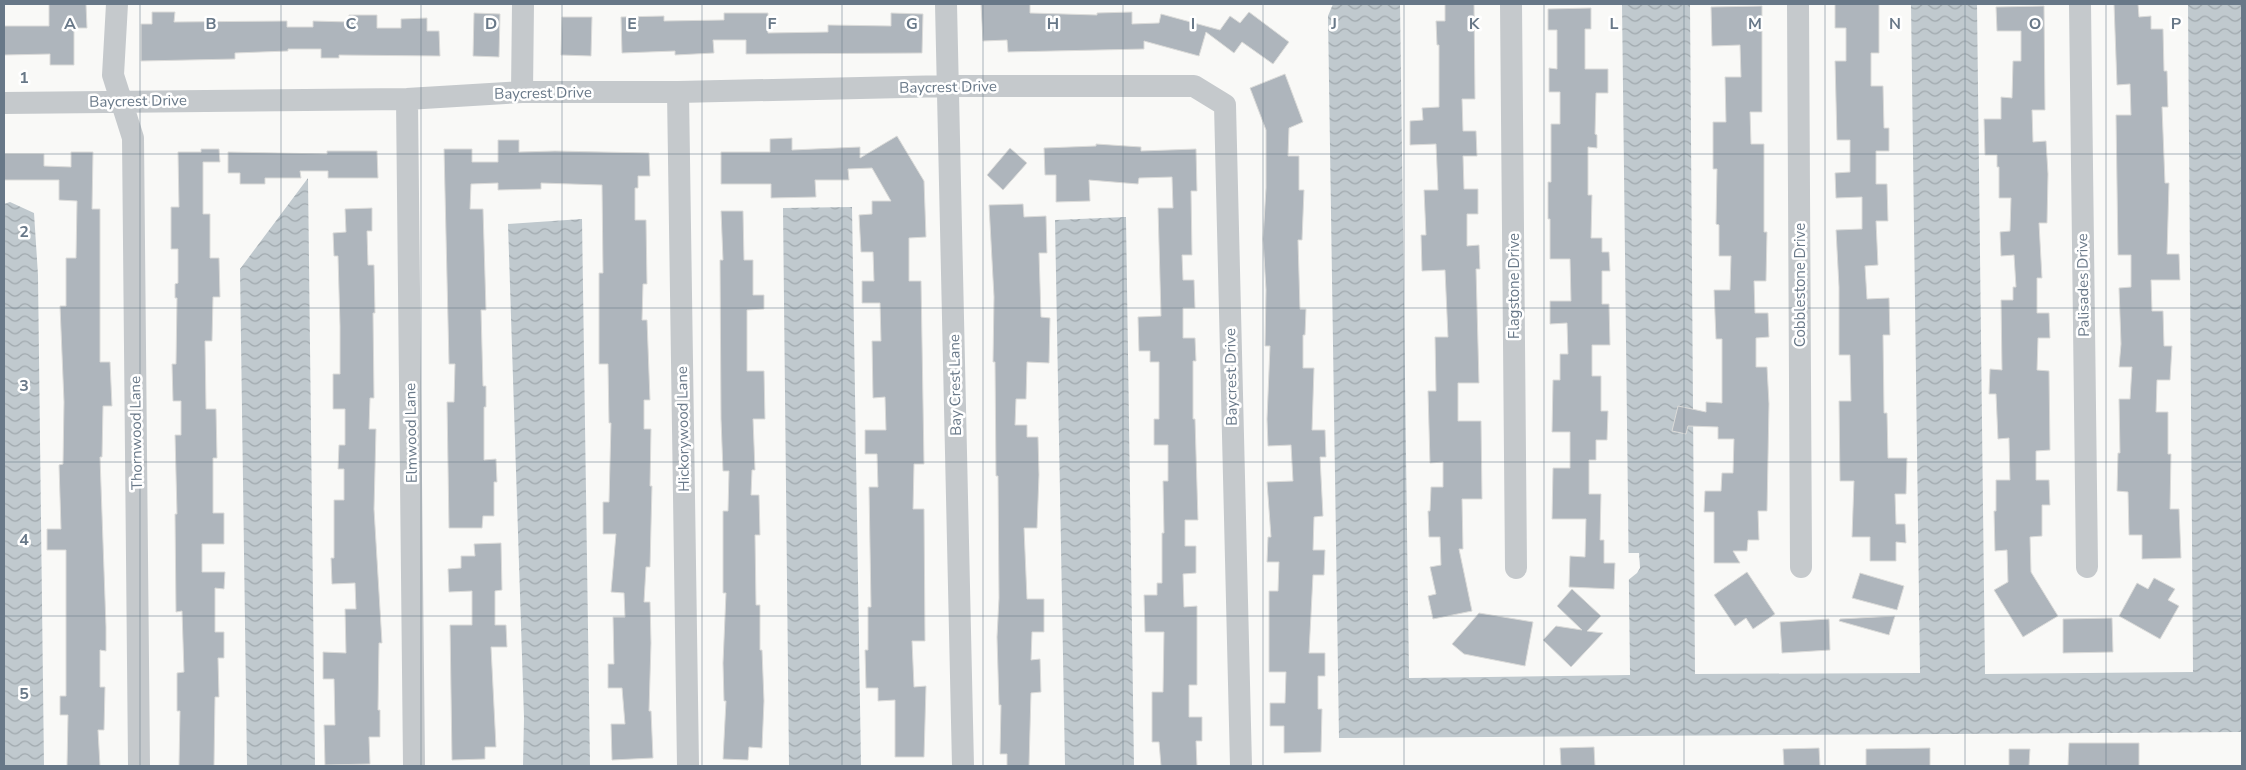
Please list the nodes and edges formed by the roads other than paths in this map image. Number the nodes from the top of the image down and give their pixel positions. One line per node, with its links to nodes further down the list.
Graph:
1 (117, 4): 11 (street, Thornwood Lane)
2 (523, 4): 8 (street)
3 (946, 4): 7 (street, Bay Crest Lane)
4 (1511, 4): 15 (street, Flagstone Drive)
5 (1798, 4): 13 (street, Cobblestone Drive)
6 (2080, 4): 14 (street, Palisades Drive)
7 (948, 86): 9 (street, Baycrest Drive); 19 (street, Bay Crest Lane); 20 (street, Baycrest Drive)
8 (522, 92): 9 (street, Baycrest Drive); 10 (street, Baycrest Drive)
9 (678, 92): 18 (street, Hickorywood Lane)
10 (407, 99): 11 (street, Baycrest Drive); 17 (street, Elmwood Lane)
11 (120, 101): 12 (street, Baycrest Drive); 16 (street, Thornwood Lane)
12 (4, 104)
13 (1802, 567)
14 (2087, 567)
15 (1516, 568)
16 (139, 766)
17 (414, 766)
18 (688, 766)
19 (963, 766)
20 (1241, 766)

